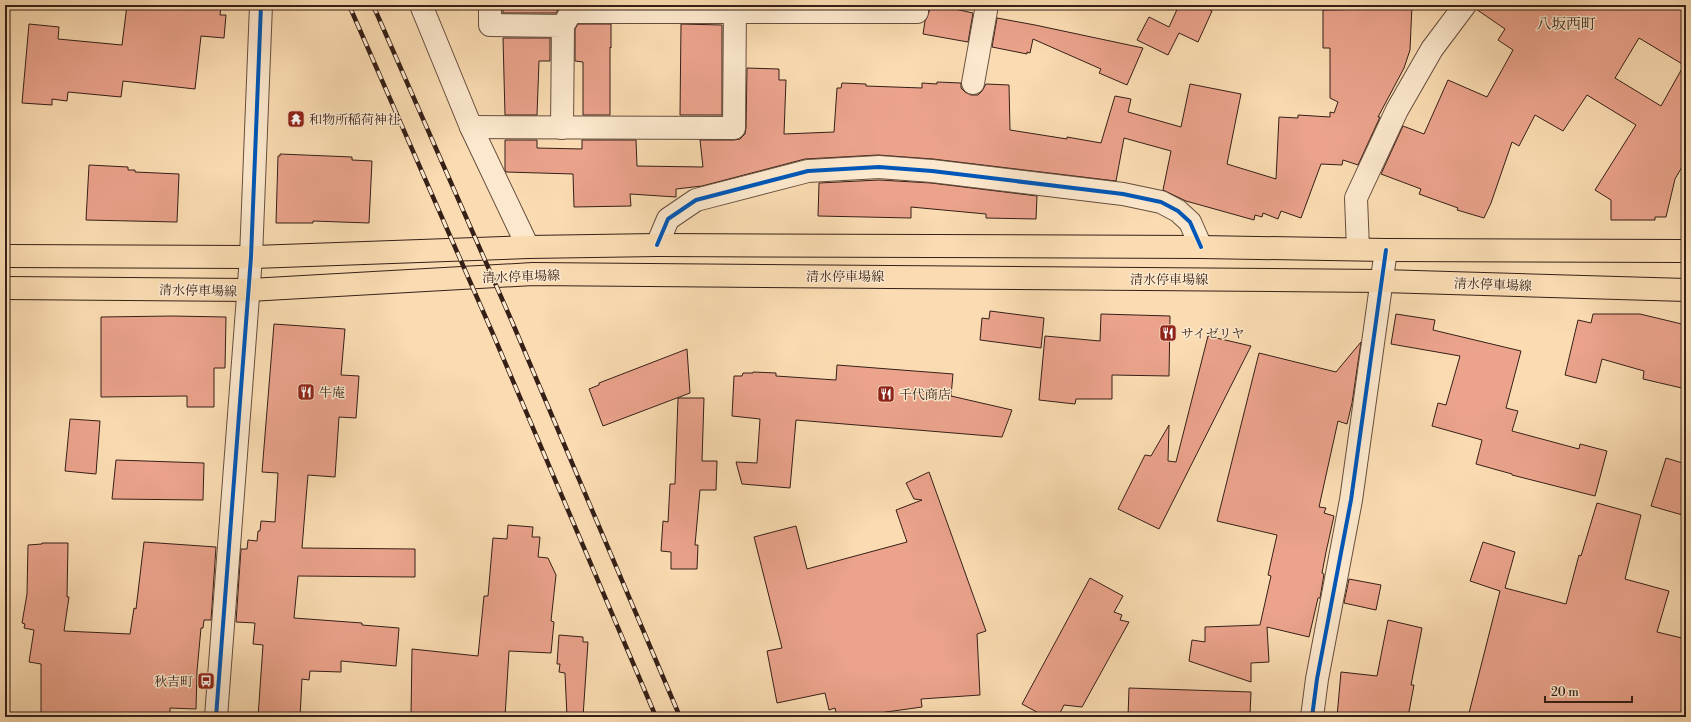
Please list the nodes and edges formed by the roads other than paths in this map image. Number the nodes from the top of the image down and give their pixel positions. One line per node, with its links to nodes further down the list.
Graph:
1 (261, 5): 19 (street)
2 (421, 5): 10 (street)
3 (490, 5): 8 (street)
4 (917, 5): 7 (street)
5 (987, 5): 9 (street)
6 (1465, 5): 15 (street)
7 (735, 8): 8 (street); 11 (street)
8 (563, 26): 11 (street)
9 (973, 83)
10 (471, 127): 11 (street); 13 (street)
11 (562, 128)
12 (658, 245): 13 (main road); 14 (main road); 14 (street)
13 (528, 247): 19 (main road)
14 (1201, 247): 15 (main road)
15 (1358, 249): 16 (main road)
16 (1386, 250): 17 (main road); 20 (street)
17 (1686, 251)
18 (5, 256): 19 (main road)
19 (251, 257): 22 (street)
20 (1382, 280): 22 (main road, 清水停車場線); 23 (main road, 清水停車場線); 25 (street)
21 (5, 288): 22 (main road, 清水停車場線)
22 (249, 290): 24 (street)
23 (1686, 290)
24 (216, 717)
25 (1312, 717)

